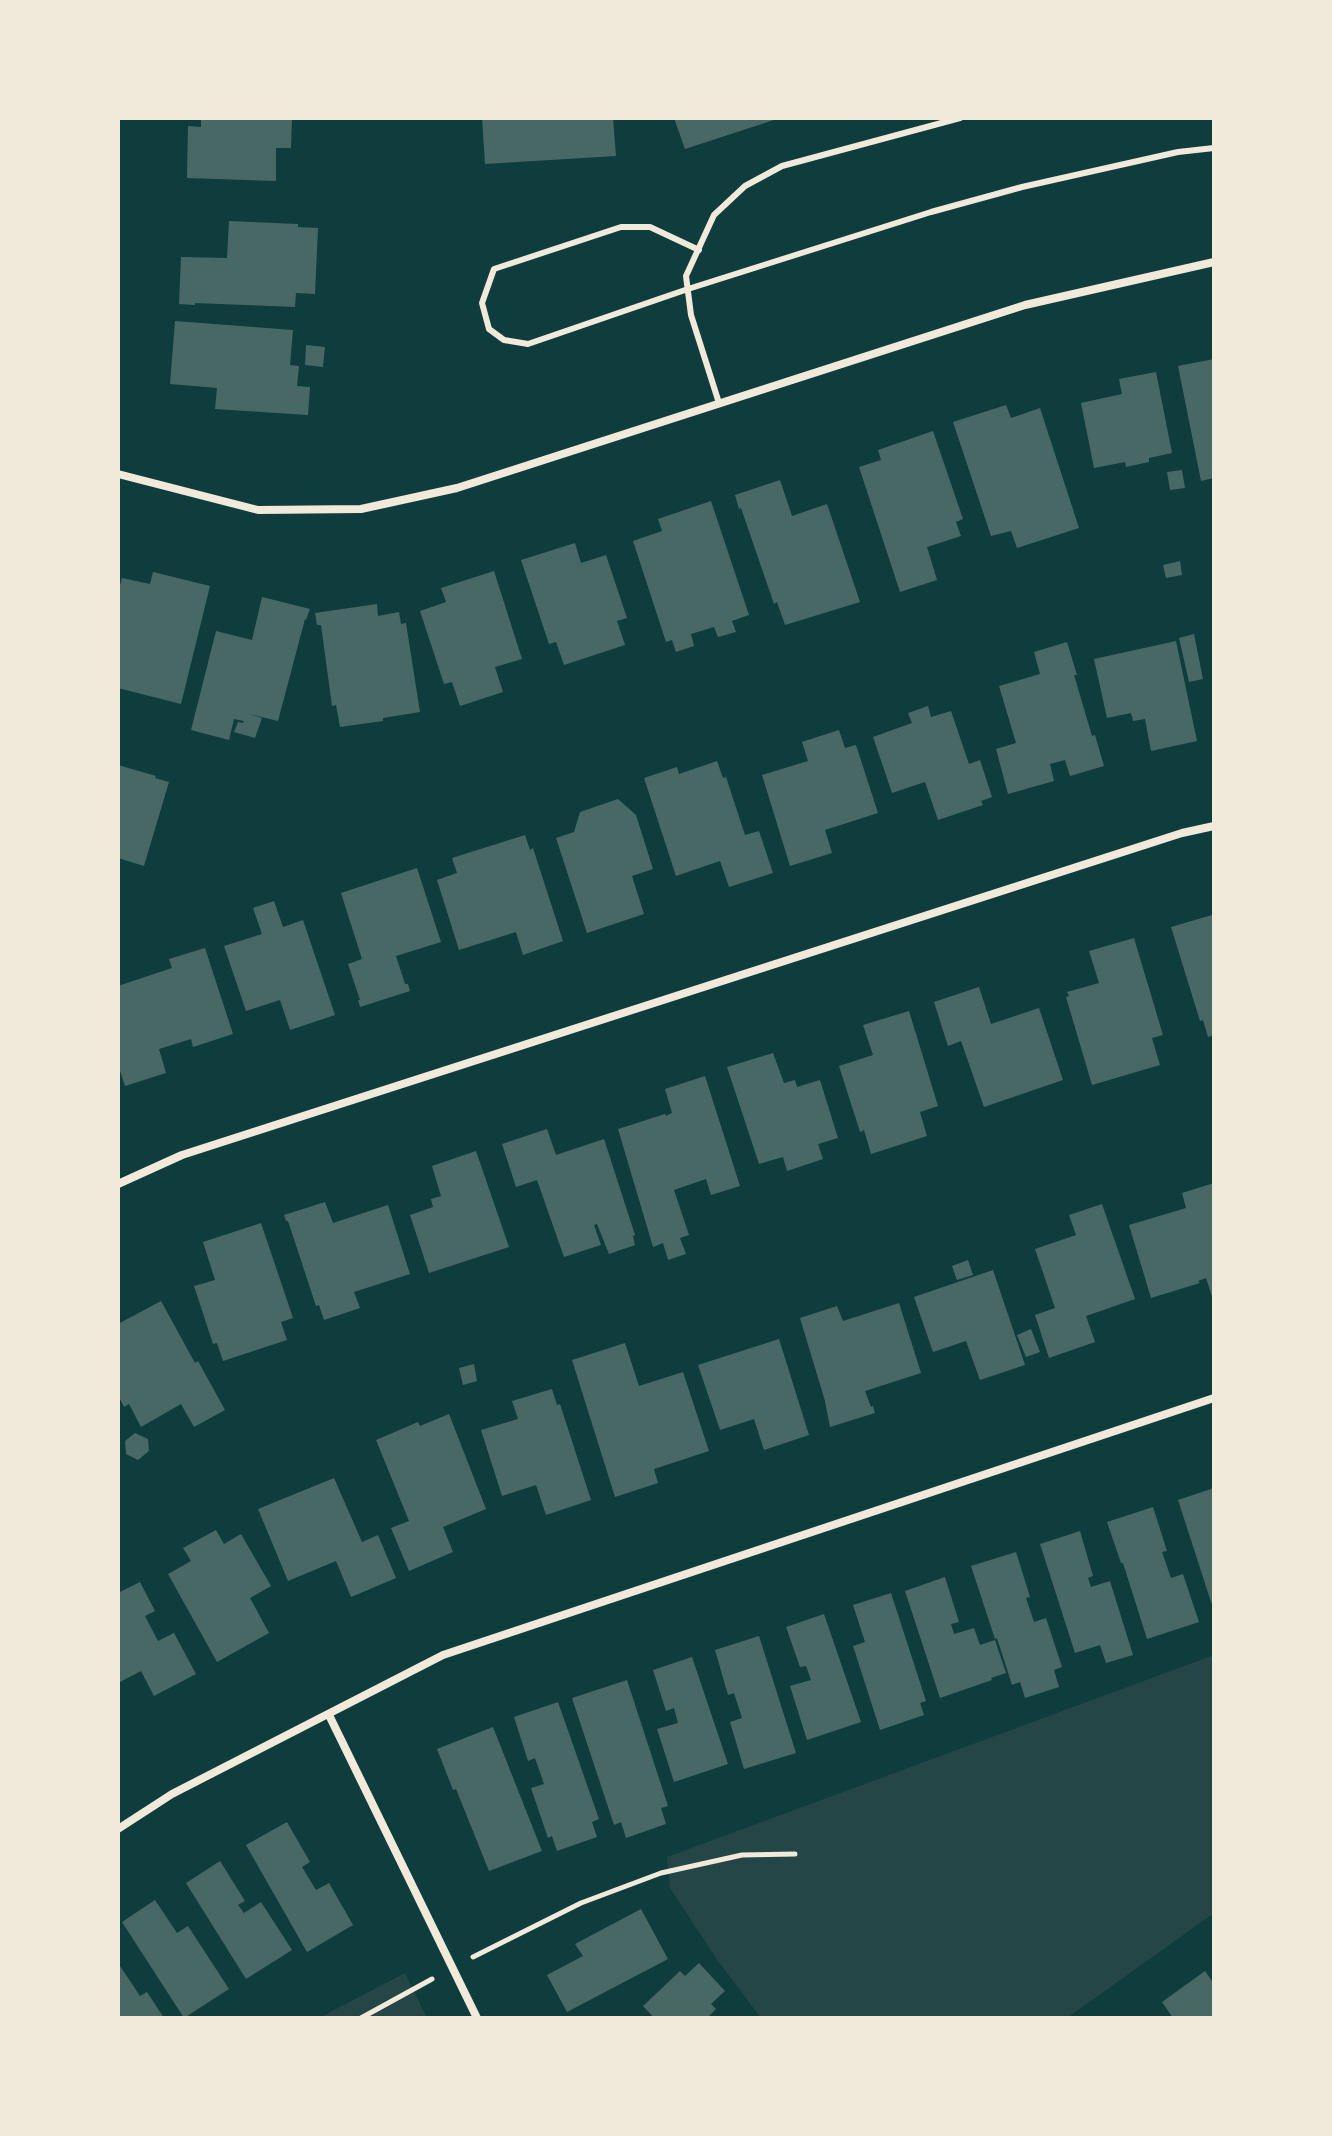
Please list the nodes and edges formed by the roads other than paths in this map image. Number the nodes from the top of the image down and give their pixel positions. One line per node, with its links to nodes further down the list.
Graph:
1 (960, 118): 3 (lane)
2 (1214, 148): 5 (lane)
3 (699, 250): 5 (lane); 5 (lane)
4 (1214, 262): 6 (street)
5 (688, 289): 6 (lane)
6 (719, 403): 7 (street)
7 (118, 474)
8 (1214, 826): 9 (street)
9 (118, 1184)
10 (1214, 1398): 11 (street)
11 (329, 1715): 12 (street); 13 (street)
12 (118, 1829)
13 (477, 2018)

